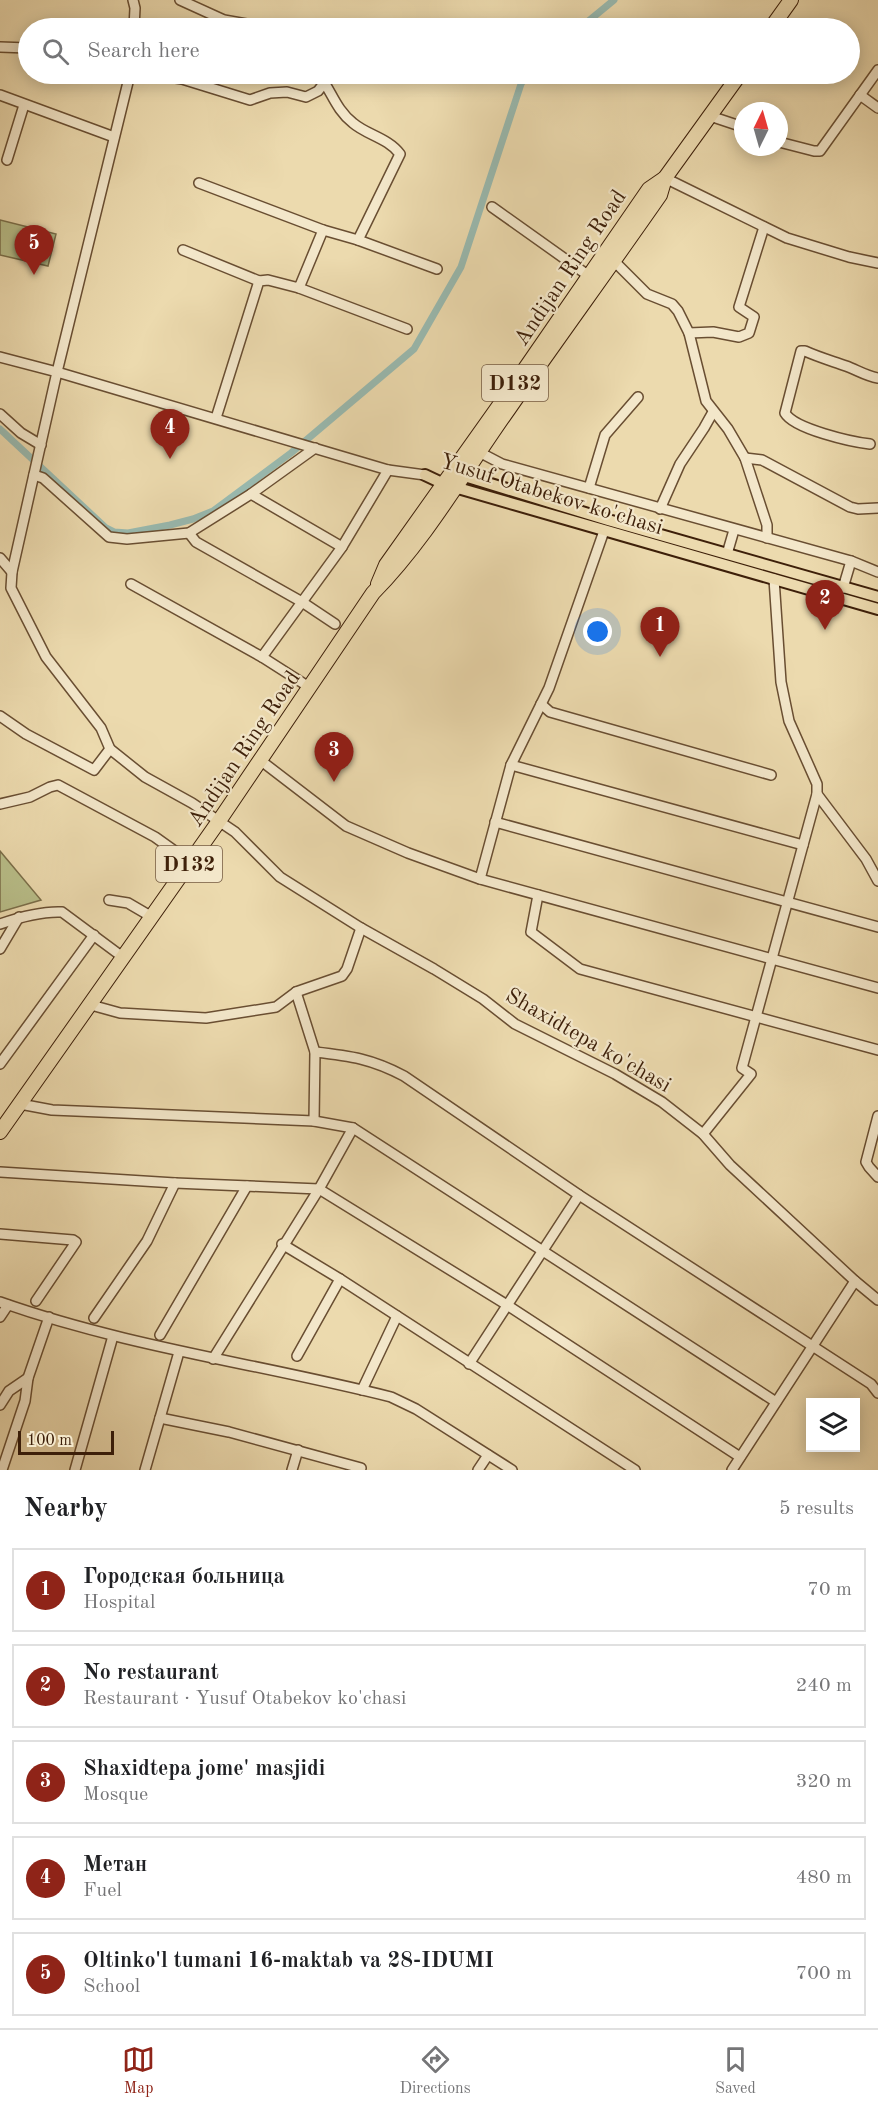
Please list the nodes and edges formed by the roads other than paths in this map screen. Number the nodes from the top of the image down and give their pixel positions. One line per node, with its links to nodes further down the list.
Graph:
1 (133, 0): 4 (street)
2 (180, 0): 5 (street)
3 (791, 0): 6 (highway)
4 (134, 18)
5 (220, 18)
6 (778, 18)
7 (0, 47): 8 (street)
8 (18, 48)
9 (878, 70): 16 (street)
10 (127, 84): 21 (street)
11 (198, 84): 12 (street)
12 (320, 84)
13 (325, 84): 29 (street)
14 (733, 84): 19 (highway, Andijan Ring Road / D132)
15 (0, 95): 17 (street)
16 (860, 95): 18 (street); 22 (street)
17 (24, 105): 21 (street); 23 (street)
18 (878, 108)
19 (710, 116): 20 (street); 24 (highway, Andijan Ring Road / D132)
20 (734, 124)
21 (114, 137): 40 (street)
22 (788, 144)
23 (7, 160)
24 (664, 178): 27 (street); 31 (highway, Andijan Ring Road / D132); 34 (highway, Andijan Ring Road / D132)
25 (199, 183): 28 (street)
26 (492, 207): 34 (street)
27 (764, 227): 32 (street); 38 (street)
28 (323, 230): 29 (street); 36 (street)
29 (358, 240): 33 (street)
30 (183, 250): 35 (street)
31 (614, 261): 38 (street); 49 (highway, Andijan Ring Road / D132)
32 (878, 263)
33 (436, 269)
34 (589, 276): 54 (highway, Andijan Ring Road / D132)
35 (259, 281): 36 (street); 45 (street)
36 (299, 288): 37 (street)
37 (407, 329)
38 (689, 333): 43 (street)
39 (0, 357): 40 (street)
40 (57, 372): 45 (street); 47 (street)
41 (878, 378): 46 (street)
42 (638, 397): 55 (street)
43 (713, 412): 50 (street); 58 (street)
44 (0, 414): 47 (street)
45 (216, 418): 48 (street)
46 (870, 444)
47 (40, 447): 52 (street)
48 (313, 447): 51 (street); 56 (street)
49 (479, 452): 54 (highway, Andijan Ring Road / D132); 55 (street)
50 (745, 458): 57 (street); 62 (street)
51 (388, 470): 53 (street); 63 (street)
52 (34, 473): 61 (street); 67 (street)
53 (425, 475): 54 (main road, Yusuf Otabekov ko'chasi)
54 (454, 480): 60 (main road, Yusuf Otabekov ko'chasi); 64 (main road, Yusuf Otabekov ko'chasi); 77 (highway, Andijan Ring Road / D132)
55 (590, 488): 58 (street)
56 (251, 494): 61 (street); 63 (street)
57 (878, 508)
58 (660, 509): 59 (street)
59 (734, 530): 62 (street); 64 (street)
60 (603, 531): 69 (main road, Yusuf Otabekov ko'chasi); 78 (street)
61 (189, 533): 73 (street)
62 (766, 538): 66 (street)
63 (342, 547): 73 (street)
64 (727, 554): 71 (main road, Yusuf Otabekov ko'chasi)
65 (0, 558): 67 (street)
66 (851, 561): 68 (street); 71 (street)
67 (12, 572): 80 (street)
68 (878, 572)
69 (774, 579): 74 (main road, Yusuf Otabekov ko'chasi); 84 (street)
70 (131, 584): 76 (street)
71 (843, 588): 72 (main road, Yusuf Otabekov ko'chasi)
72 (878, 597)
73 (302, 602): 75 (street); 76 (street)
74 (878, 609)
75 (336, 624)
76 (262, 657): 77 (street)
77 (309, 687): 81 (highway, Andijan Ring Road / D132)
78 (541, 704): 82 (street); 83 (street)
79 (0, 716): 80 (street)
80 (110, 749): 86 (street, Shaxidtepa ko'chasi)
81 (260, 760): 86 (highway, Andijan Ring Road / D132); 90 (street)
82 (511, 765): 87 (street); 88 (street)
83 (771, 775)
84 (817, 794): 88 (street); 91 (street)
85 (0, 804): 89 (street)
86 (219, 821): 89 (highway, Andijan Ring Road / D132); 99 (street, Shaxidtepa ko'chasi)
87 (495, 822): 90 (street); 94 (street)
88 (803, 845): 94 (street)
89 (190, 862): 96 (highway, Andijan Ring Road / D132)
90 (480, 879): 92 (street)
91 (878, 881)
92 (538, 895): 103 (street); 107 (street)
93 (109, 900): 96 (street)
94 (787, 902): 98 (street); 103 (street)
95 (19, 917): 97 (street); 100 (street); 101 (street)
96 (152, 917): 102 (highway, Andijan Ring Road / D132)
97 (0, 924)
98 (878, 927)
99 (361, 928): 105 (street); 116 (street, Shaxidtepa ko'chasi)
100 (94, 935): 102 (street); 110 (street)
101 (0, 949)
102 (124, 958): 106 (highway, Andijan Ring Road / D132)
103 (771, 959): 104 (street); 107 (street)
104 (878, 988)
105 (296, 992): 106 (street); 109 (street)
106 (90, 1005): 111 (highway, Andijan Ring Road / D132)
107 (755, 1017): 108 (street); 116 (street)
108 (878, 1050)
109 (315, 1052): 113 (street); 122 (street)
110 (0, 1065)
111 (20, 1104): 113 (street); 115 (highway, Andijan Ring Road / D132)
112 (878, 1116): 118 (street)
113 (314, 1121): 114 (street)
114 (353, 1128): 121 (street); 125 (street)
115 (0, 1132)
116 (703, 1134): 127 (street, Shaxidtepa ko'chasi)
117 (0, 1172): 119 (street)
118 (878, 1177)
119 (175, 1183): 120 (street); 135 (street)
120 (247, 1186): 121 (street); 136 (street)
121 (319, 1189): 124 (street); 131 (street)
122 (579, 1195): 125 (street); 138 (street)
123 (0, 1234): 129 (street)
124 (282, 1245): 126 (street); 141 (street)
125 (543, 1250): 131 (street); 146 (street)
126 (340, 1279): 132 (street); 140 (street)
127 (855, 1281): 128 (street, Shaxidtepa ko'chasi); 138 (street)
128 (878, 1300)
129 (36, 1301)
130 (4, 1303): 133 (street); 134 (street)
131 (507, 1305): 142 (street); 151 (street)
132 (397, 1316): 142 (street); 144 (street)
133 (0, 1317)
134 (49, 1317): 137 (street); 143 (street)
135 (94, 1318)
136 (160, 1335)
137 (113, 1336): 139 (street); 154 (street)
138 (814, 1345): 145 (street); 146 (street)
139 (179, 1352): 141 (street); 148 (street)
140 (297, 1356)
141 (213, 1359): 144 (street)
142 (469, 1364): 159 (street)
143 (28, 1378): 147 (street); 153 (street)
144 (362, 1390): 150 (street)
145 (878, 1393)
146 (776, 1402): 151 (street)
147 (0, 1405)
148 (160, 1418): 149 (street); 155 (street)
149 (298, 1450): 152 (street); 156 (street)
150 (488, 1455): 157 (street); 158 (street)
151 (740, 1457): 160 (street)
152 (362, 1469)
153 (2, 1470)
154 (75, 1470)
155 (145, 1470)
156 (292, 1470)
157 (478, 1470)
158 (512, 1470)
159 (635, 1470)
160 (732, 1470)

